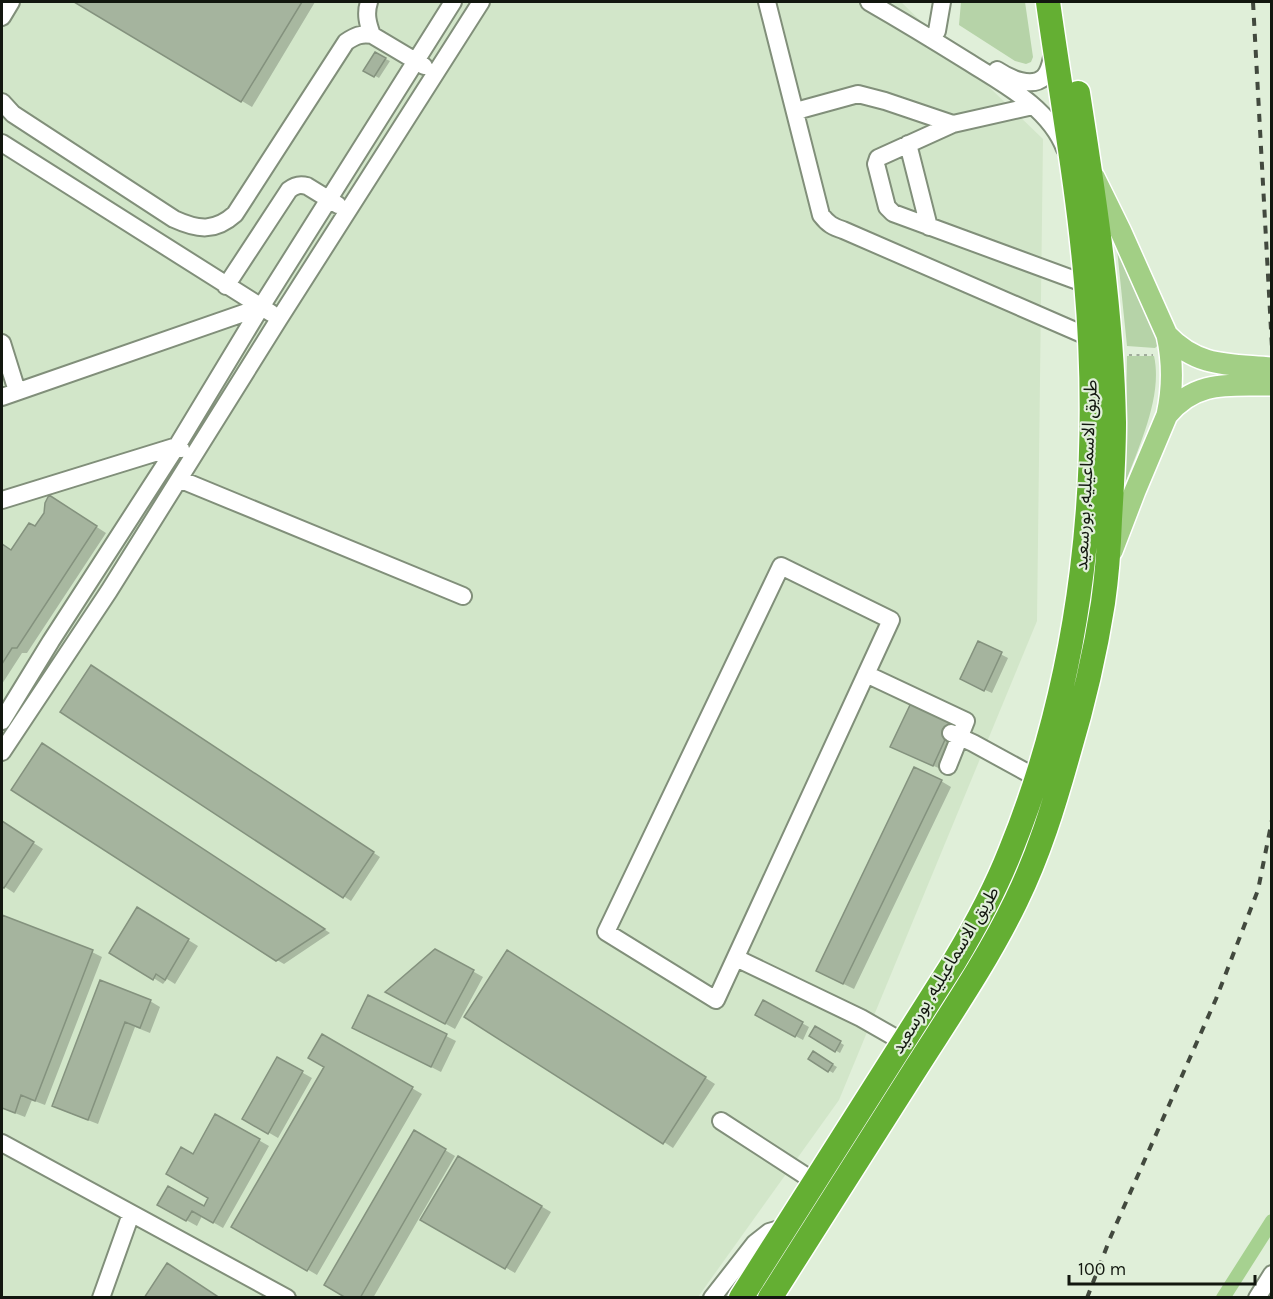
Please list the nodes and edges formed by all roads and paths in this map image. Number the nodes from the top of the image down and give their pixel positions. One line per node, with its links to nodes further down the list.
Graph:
1 (11, 2): 11 (street)
2 (369, 2): 12 (street)
3 (453, 2): 15 (street)
4 (481, 2): 16 (street)
5 (767, 2): 19 (street)
6 (869, 2): 13 (street)
7 (891, 2): 13 (street)
8 (942, 2): 13 (street)
9 (1048, 2): 14 (highway, طريق الاسماعيليه, بورسعيد)
10 (1065, 2): 23 (highway, طريق الاسماعيليه, بورسعيد)
11 (2, 17)
12 (372, 35): 15 (street); 17 (street)
13 (934, 35): 14 (street); 18 (street)
14 (1054, 50): 23 (highway, طريق الاسماعيليه, بورسعيد)
15 (415, 60): 16 (street); 24 (street)
16 (435, 73): 25 (street)
17 (2, 102)
18 (1033, 106): 20 (street); 23 (street)
19 (796, 111): 20 (street); 31 (street)
20 (953, 124): 22 (street)
21 (2, 143): 28 (street)
22 (908, 144): 26 (street); 26 (street)
23 (1081, 168): 27 (highway, طريق الاسماعيليه, بورسعيد); 33 (main road); 34 (highway, طريق الاسماعيليه, بورسعيد)
24 (329, 199): 25 (street); 28 (street); 29 (street)
25 (348, 211): 30 (street)
26 (929, 226): 27 (street)
27 (1086, 284): 31 (highway, طريق الاسماعيليه, بورسعيد)
28 (226, 286): 29 (street)
29 (261, 308): 30 (street); 37 (street); 39 (street)
30 (279, 319): 40 (street)
31 (1089, 338): 50 (highway, طريق الاسماعيليه, بورسعيد)
32 (2, 343): 37 (street)
33 (1169, 345): 34 (path); 35 (main road); 38 (main road)
34 (1110, 355): 43 (highway, طريق الاسماعيليه, بورسعيد)
35 (1272, 368)
36 (1272, 385): 38 (main road)
37 (9, 394)
38 (1167, 415): 43 (main road)
39 (177, 446): 40 (street); 42 (street); 46 (street)
40 (193, 456): 41 (street)
41 (179, 479): 44 (street); 48 (street)
42 (2, 500)
43 (1108, 560): 53 (highway, طريق الاسماعيليه, بورسعيد)
44 (463, 596)
45 (866, 674): 47 (street); 51 (street); 51 (street)
46 (2, 721)
47 (955, 735): 49 (street); 50 (street)
48 (2, 752)
49 (948, 766)
50 (1037, 778): 52 (highway, طريق الاسماعيليه, بورسعيد)
51 (736, 958): 54 (street)
52 (918, 1018): 53 (highway); 54 (highway, طريق الاسماعيليه, بورسعيد)
53 (939, 1032): 55 (highway, طريق الاسماعيليه, بورسعيد)
54 (897, 1051): 55 (highway); 58 (highway, طريق الاسماعيليه, بورسعيد)
55 (912, 1074): 66 (highway, طريق الاسماعيليه, بورسعيد)
56 (721, 1121): 58 (street)
57 (2, 1143): 59 (street)
58 (815, 1182): 60 (highway, طريق الاسماعيليه, بورسعيد)
59 (131, 1214): 62 (street); 63 (street)
60 (786, 1227): 64 (street); 65 (highway, طريق الاسماعيليه, بورسعيد)
61 (1272, 1274): 67 (street)
62 (101, 1298)
63 (287, 1298)
64 (712, 1298)
65 (741, 1298)
66 (770, 1298)
67 (1257, 1298)

